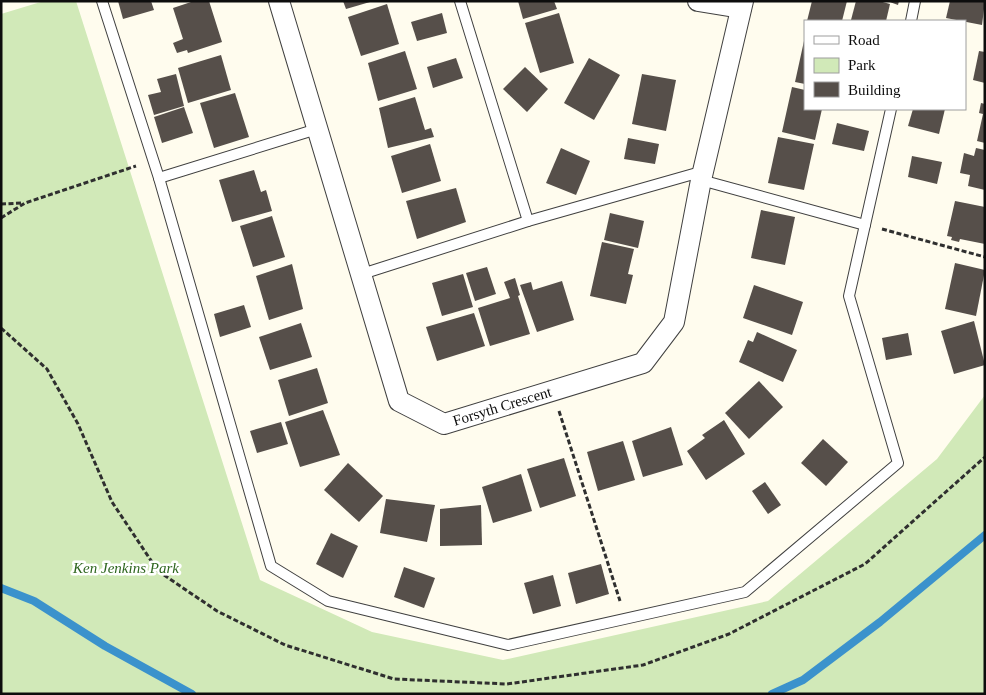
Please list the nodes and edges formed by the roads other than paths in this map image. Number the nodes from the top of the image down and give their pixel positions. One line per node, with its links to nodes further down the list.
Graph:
1 (102, 1): 11 (lane)
2 (279, 1): 9 (street, Forsyth Crescent)
3 (460, 1): 12 (lane)
4 (698, 1): 6 (street)
5 (915, 1): 7 (lane)
6 (742, 5): 10 (street, Forsyth Crescent)
7 (911, 20)
8 (891, 110): 13 (lane)
9 (317, 129): 11 (lane); 14 (street, Forsyth Crescent)
10 (703, 175): 12 (lane); 13 (lane); 14 (street, Forsyth Crescent)
11 (159, 178): 13 (lane)
12 (528, 221): 14 (lane)
13 (865, 225)
14 (362, 274)

